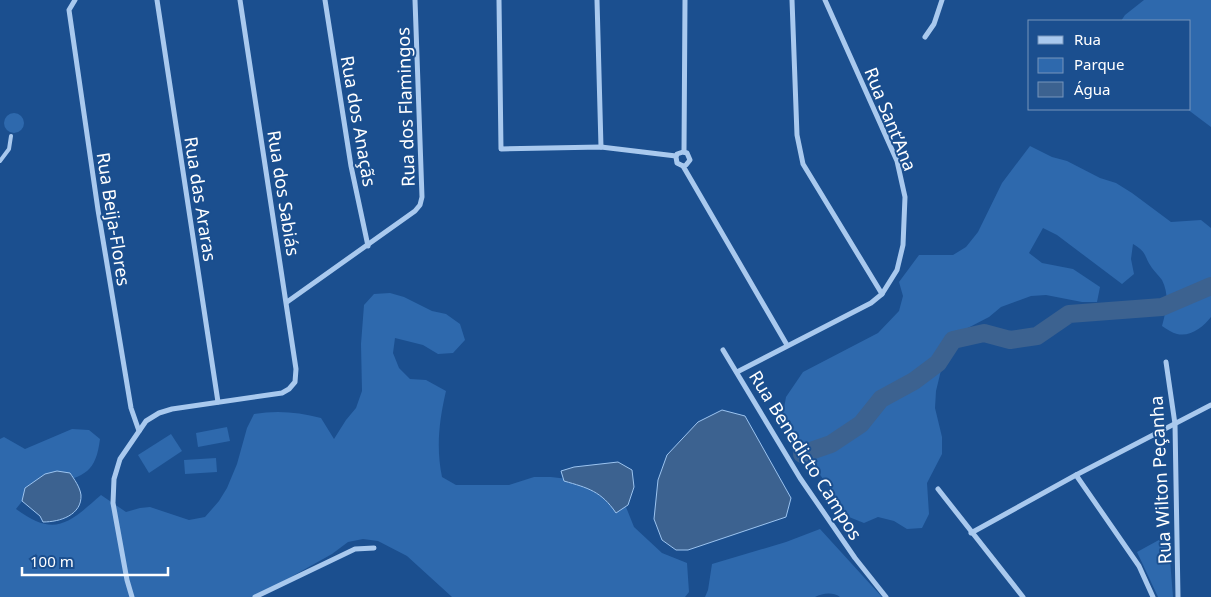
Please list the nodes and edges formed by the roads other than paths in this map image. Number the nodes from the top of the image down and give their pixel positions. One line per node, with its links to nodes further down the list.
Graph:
1 (75, 0): 29 (street, Rua Beija-Flores)
2 (157, 0): 26 (street, Rua das Araras)
3 (240, 0): 21 (street, Rua dos Sabiás)
4 (325, 0): 19 (street, Rua dos Anaçãs)
5 (415, 0): 19 (street, Rua dos Flamingos)
6 (499, 0): 14 (street)
7 (597, 0): 14 (street)
8 (685, 0): 15 (street)
9 (792, 0): 20 (street)
10 (824, 0): 20 (street, Rua Sant’Ana)
11 (942, 0): 12 (street)
12 (925, 37)
13 (11, 136): 17 (lane)
14 (602, 147): 16 (street)
15 (684, 152): 16 (street); 18 (street)
16 (676, 156): 18 (street)
17 (0, 160)
18 (683, 166): 22 (street)
19 (368, 246): 21 (street)
20 (882, 294): 22 (street, Rua Sant’Ana)
21 (287, 302): 26 (street, Rua dos Sabiás)
22 (787, 346): 25 (street, Rua Sant’Ana)
23 (723, 350): 25 (street, Rua Benedicto Campos)
24 (1166, 362): 28 (street, Rua Wilton Peçanha)
25 (737, 372): 36 (street, Rua Benedicto Campos)
26 (218, 402): 29 (street)
27 (1211, 405): 28 (street)
28 (1175, 424): 30 (street); 39 (street, Rua Wilton Peçanha)
29 (139, 431): 34 (street)
30 (1076, 475): 32 (street); 38 (street)
31 (938, 489): 32 (street)
32 (971, 533): 37 (street)
33 (374, 548): 35 (street)
34 (132, 597)
35 (255, 597)
36 (886, 597)
37 (1023, 597)
38 (1152, 597)
39 (1178, 597)

